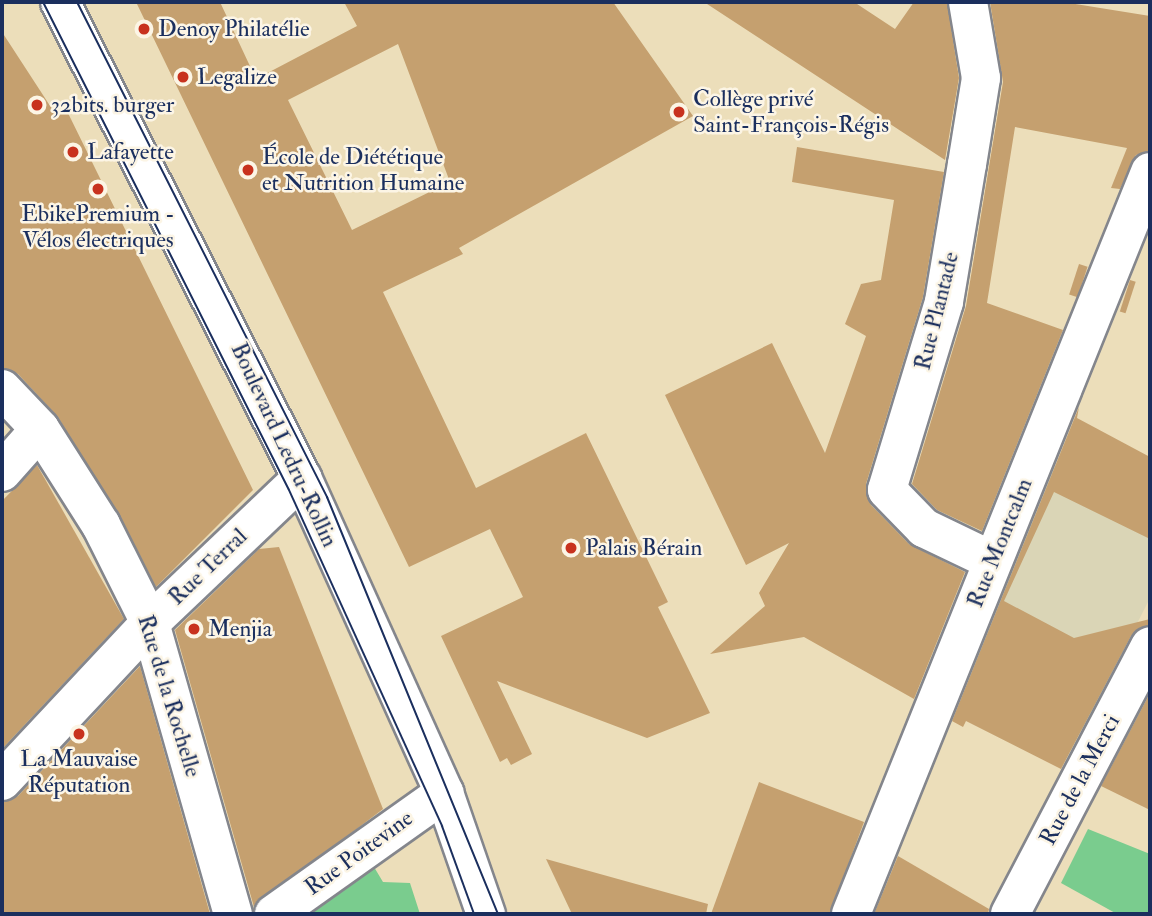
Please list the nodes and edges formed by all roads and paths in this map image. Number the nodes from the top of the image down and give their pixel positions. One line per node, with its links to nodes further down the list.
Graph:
1 (60, 2): 7 (street, Boulevard Ledru-Rollin)
2 (968, 2): 8 (street, Rue Plantade)
3 (1150, 172): 8 (street, Rue Montcalm)
4 (2, 389): 5 (street, Rue de la Rochelle)
5 (40, 429): 6 (street); 9 (street, Rue de la Rochelle)
6 (2, 472)
7 (302, 478): 9 (street, Rue Terral); 12 (street, Boulevard Ledru-Rollin)
8 (993, 561): 16 (street, Rue Montcalm)
9 (150, 623): 11 (street, Rue Terral); 14 (street, Rue de la Rochelle)
10 (1150, 646): 17 (street, Rue de la Merci)
11 (2, 781)
12 (444, 793): 13 (street, Boulevard Ledru-Rollin); 15 (street, Rue Poitevine)
13 (494, 909)
14 (233, 914)
15 (274, 914)
16 (851, 914)
17 (1010, 914)

